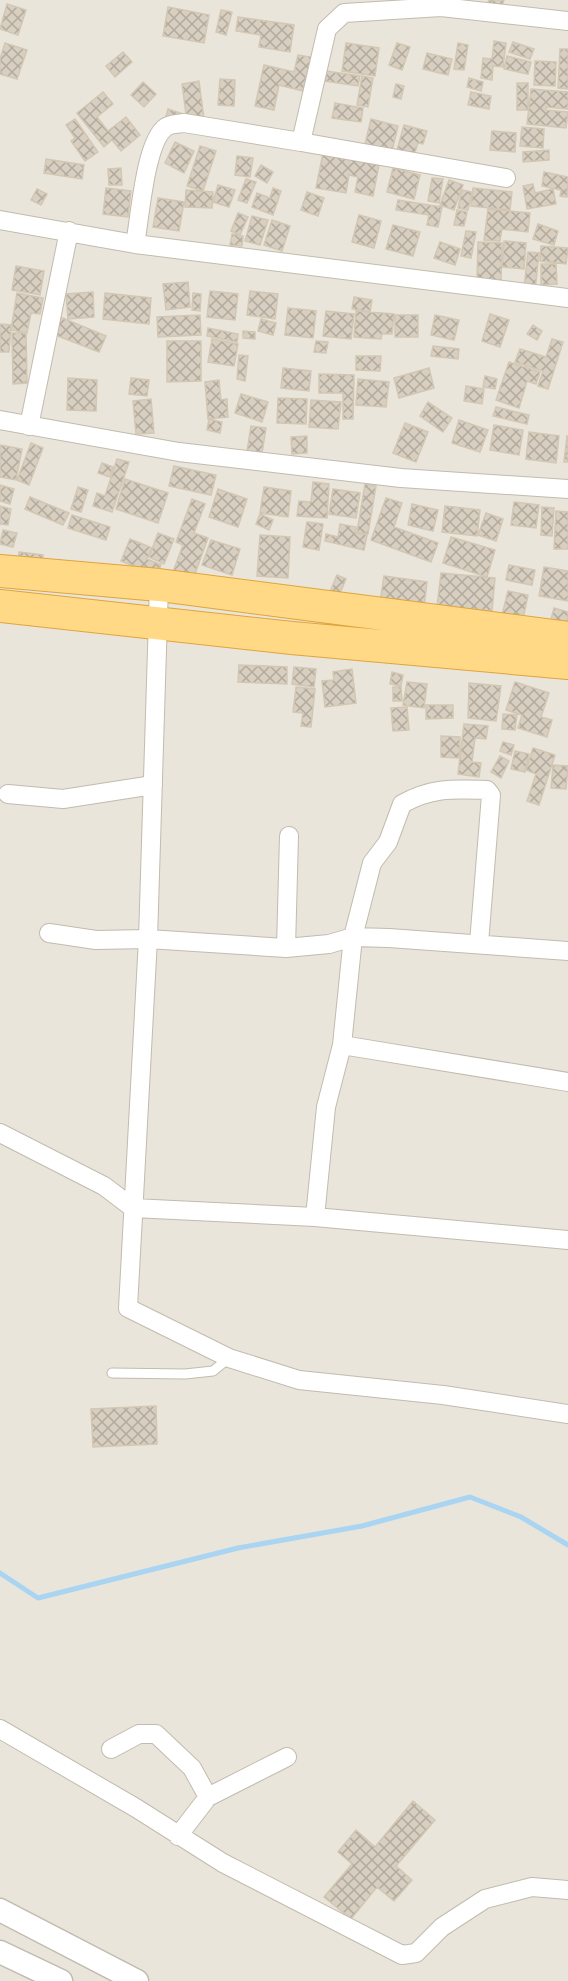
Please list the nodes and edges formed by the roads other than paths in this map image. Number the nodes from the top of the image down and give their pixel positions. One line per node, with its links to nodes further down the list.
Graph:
1 (441, 4): 2 (street); 3 (street)
2 (568, 21)
3 (301, 142): 4 (street); 7 (street)
4 (506, 178)
5 (0, 220): 6 (street)
6 (69, 231): 7 (street); 10 (street)
7 (135, 244): 8 (street)
8 (568, 298)
9 (0, 420): 10 (street)
10 (29, 426): 11 (street)
11 (568, 489)
12 (0, 571): 13 (highway)
13 (159, 585): 15 (street); 16 (highway)
14 (0, 606): 15 (highway)
15 (156, 621): 16 (highway); 19 (street)
16 (432, 636): 17 (highway); 18 (highway)
17 (568, 638)
18 (568, 663)
19 (153, 785): 20 (street); 24 (street)
20 (8, 794)
21 (289, 836): 26 (street)
22 (49, 933): 24 (street)
23 (353, 937): 25 (street); 25 (street); 26 (street); 28 (street)
24 (148, 939): 26 (street); 31 (street)
25 (479, 943): 27 (street)
26 (286, 948)
27 (568, 951)
28 (342, 1045): 29 (street); 32 (street)
29 (568, 1082)
30 (0, 1133): 31 (street)
31 (133, 1208): 32 (street); 34 (street)
32 (315, 1217): 33 (street)
33 (568, 1240)
34 (229, 1358): 35 (lane); 36 (street)
35 (112, 1373)
36 (568, 1414)
37 (0, 1730): 41 (street)
38 (111, 1749): 40 (street)
39 (287, 1757): 40 (street)
40 (208, 1797): 41 (street)
41 (178, 1836): 42 (street)
42 (568, 1890)
43 (0, 1910): 46 (street)
44 (0, 1952): 45 (street)
45 (61, 1981)
46 (137, 1981)

